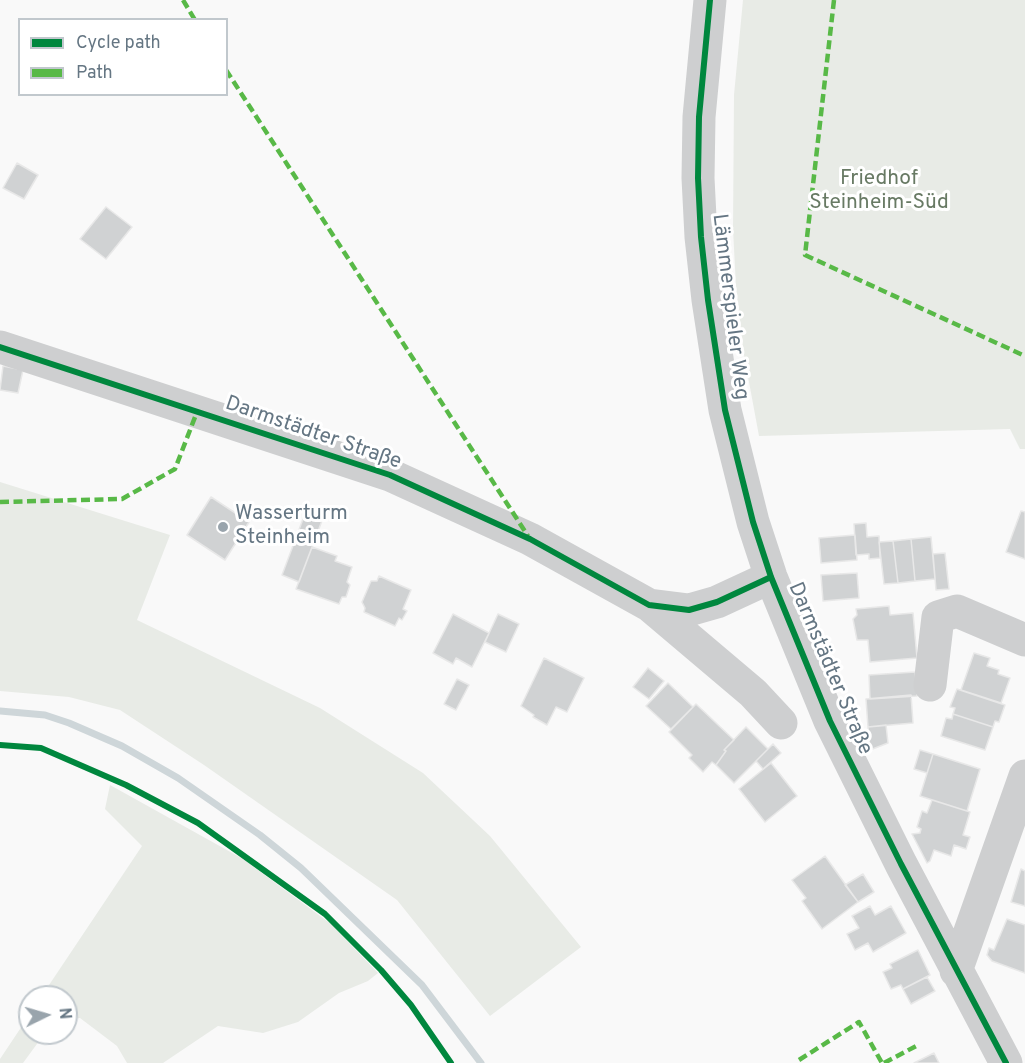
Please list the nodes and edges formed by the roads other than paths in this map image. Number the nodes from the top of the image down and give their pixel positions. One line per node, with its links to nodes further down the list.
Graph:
1 (710, 0): 3 (street, Lämmerspieler Weg)
2 (0, 347): 4 (street, Darmstädter Straße)
3 (771, 577): 4 (street, Darmstädter Straße); 9 (street, Darmstädter Straße)
4 (649, 605): 7 (street, Darmstädter Straße)
5 (1025, 640): 6 (street)
6 (930, 685)
7 (781, 723)
8 (1025, 776): 9 (street)
9 (956, 971): 10 (street, Darmstädter Straße)
10 (1006, 1063)

